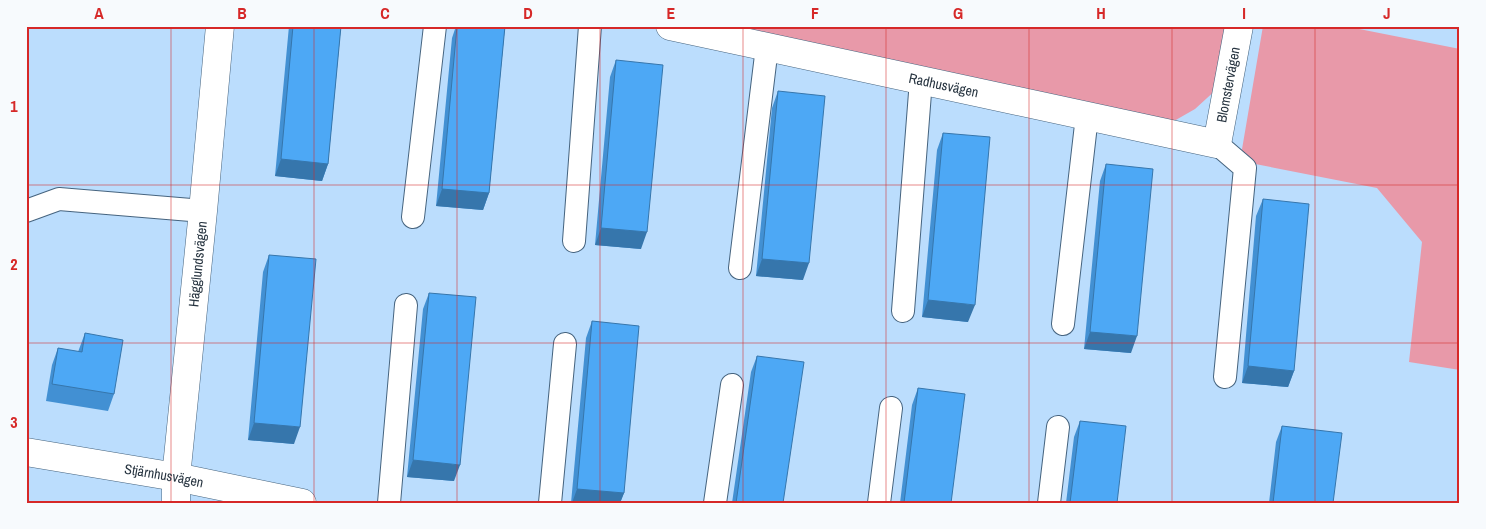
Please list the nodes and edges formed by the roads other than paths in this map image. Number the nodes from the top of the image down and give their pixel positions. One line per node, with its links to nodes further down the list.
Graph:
1 (220, 26): 11 (street, Hägglundsvägen)
2 (435, 26): 12 (lane)
3 (590, 26): 13 (lane)
4 (1239, 26): 9 (street, Blomstervägen)
5 (677, 27): 6 (street, Radhusvägen)
6 (767, 47): 7 (street, Radhusvägen); 14 (lane)
7 (921, 80): 8 (street, Radhusvägen); 16 (lane)
8 (1088, 116): 9 (street, Radhusvägen); 17 (lane)
9 (1217, 144): 19 (lane)
10 (26, 211): 11 (lane)
11 (203, 211): 24 (street, Hägglundsvägen)
12 (413, 217)
13 (574, 241)
14 (740, 268)
15 (406, 305): 26 (lane)
16 (903, 312)
17 (1064, 324)
18 (565, 344): 27 (lane)
19 (1225, 377)
20 (732, 385): 28 (lane)
21 (891, 408): 29 (lane)
22 (1058, 428): 30 (lane)
23 (26, 452): 24 (street, Stjärnhusvägen)
24 (176, 490): 25 (street, Stjärnhusvägen)
25 (302, 503)
26 (390, 503)
27 (550, 503)
28 (715, 503)
29 (879, 503)
30 (1049, 503)

